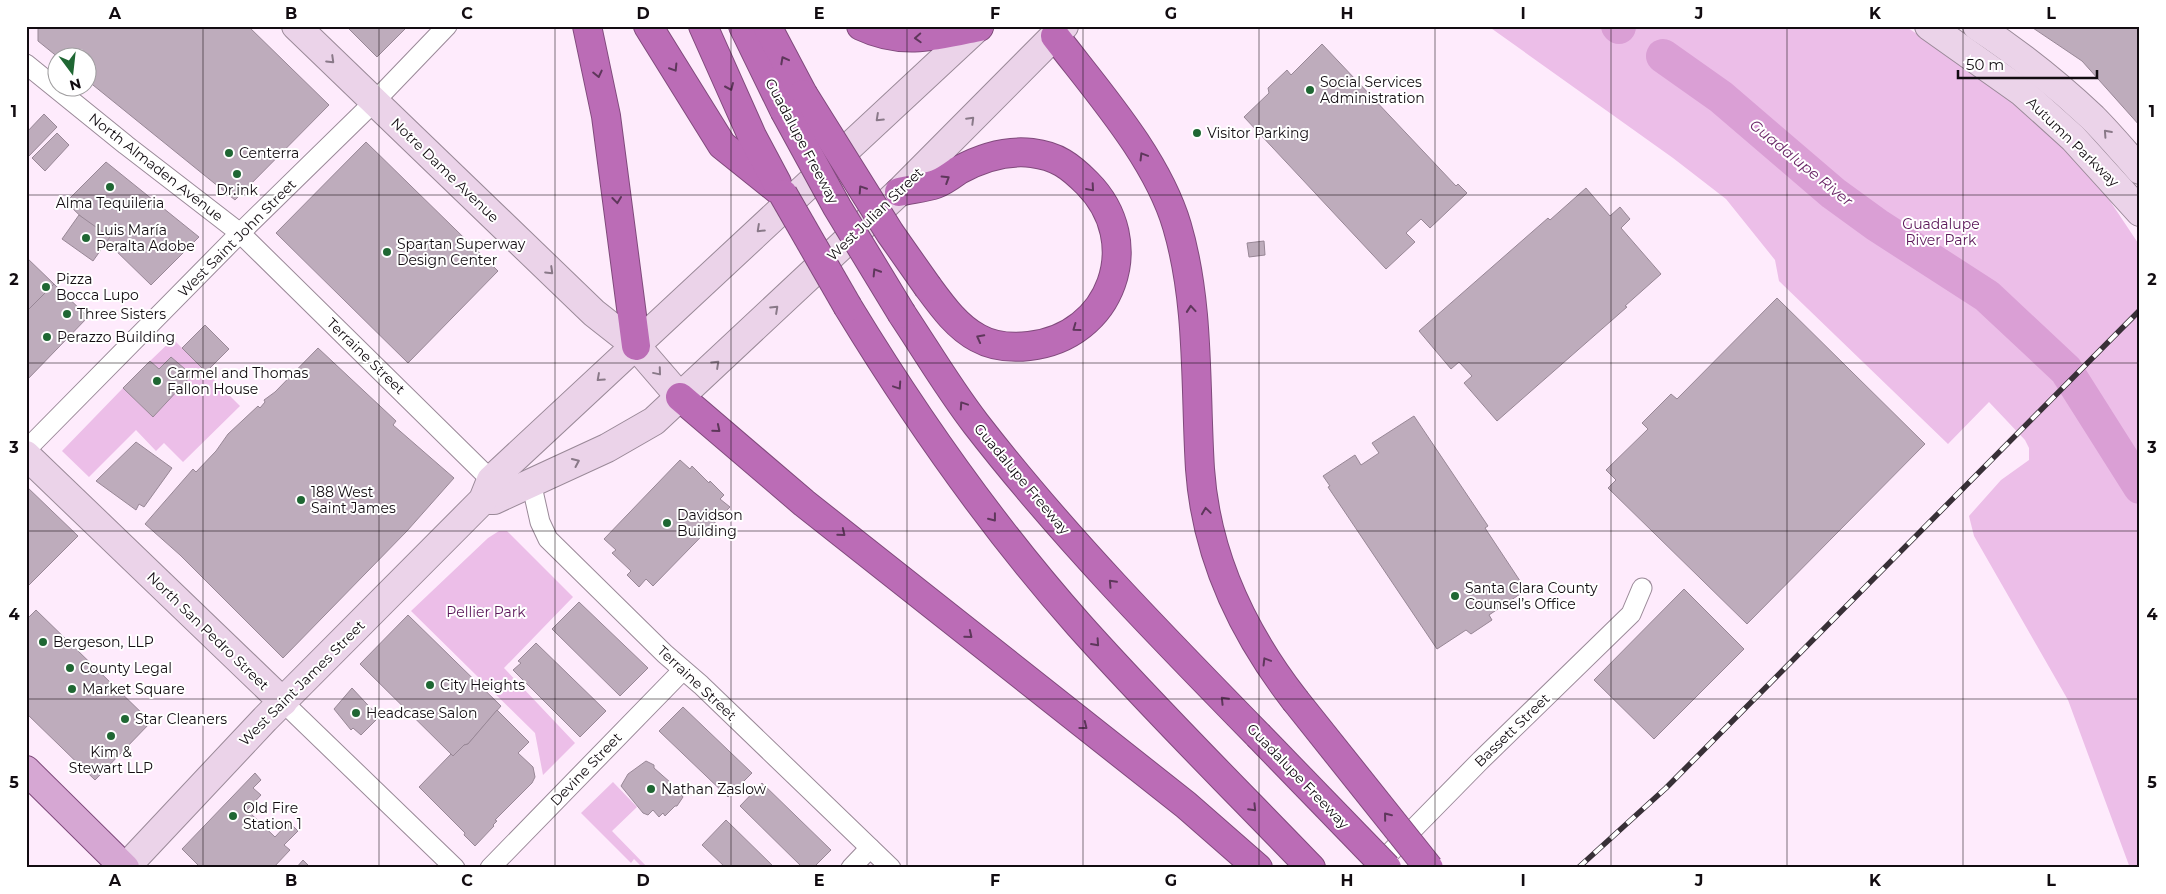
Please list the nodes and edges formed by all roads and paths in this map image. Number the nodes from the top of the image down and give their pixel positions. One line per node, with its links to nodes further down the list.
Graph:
1 (296, 26): 14 (main road, Notre Dame Avenue, one-way to 14)
2 (447, 26): 14 (street, West Saint John Street)
3 (587, 26): 21 (highway, one-way to 21)
4 (648, 26): 16 (highway, one-way to 16)
5 (703, 26): 16 (highway, one-way to 16)
6 (743, 26): 15 (highway, Guadalupe Freeway)
7 (767, 26): 15 (highway, one-way to 7)
8 (861, 26): 9 (highway, one-way to 8)
9 (979, 26): 21 (main road, one-way to 21)
10 (1929, 26): 19 (main road, Autumn Parkway)
11 (1978, 26): 17 (main road, Autumn Parkway, one-way to 11)
12 (1056, 30): 18 (main road, West Julian Street, one-way to 12); 42 (highway, one-way to 12, bridge)
13 (26, 64): 20 (street, North Almaden Avenue)
14 (375, 101): 20 (street, West Saint John Street); 21 (main road, Notre Dame Avenue, one-way to 21)
15 (793, 102): 18 (highway, one-way to 15, bridge); 41 (highway, Guadalupe Freeway, one-way to 15, bridge)
16 (742, 144): 39 (highway, one-way to 39, bridge)
17 (2140, 170)
18 (899, 192): 22 (main road, West Julian Street, one-way to 18)
19 (2140, 212)
20 (240, 233): 24 (street, West Saint John Street); 27 (street, Terraine Street)
21 (636, 346): 22 (main road, Notre Dame Avenue, one-way to 22); 23 (main road, West Saint James Street, one-way to 23)
22 (680, 398): 26 (main road, one-way to 22); 38 (highway, one-way to 38)
23 (522, 449): 26 (main road); 27 (main road, West Saint James Street)
24 (26, 450)
25 (26, 455): 30 (main road, North San Pedro Street)
26 (531, 482): 27 (main road); 29 (street, Terraine Street)
27 (487, 490): 30 (main road, West Saint James Street)
28 (1642, 588): 40 (street, Bassett Street)
29 (683, 670): 32 (street, Terraine Street); 35 (street, Devine Street)
30 (284, 702): 33 (main road, West Saint James Street); 34 (street, North San Pedro Street)
31 (26, 770): 33 (main road)
32 (870, 848): 36 (street); 37 (street, Terraine Street)
33 (125, 868)
34 (455, 868)
35 (490, 868)
36 (850, 868)
37 (891, 868)
38 (1258, 868)
39 (1311, 868)
40 (1375, 868)
41 (1387, 868)
42 (1429, 868)

